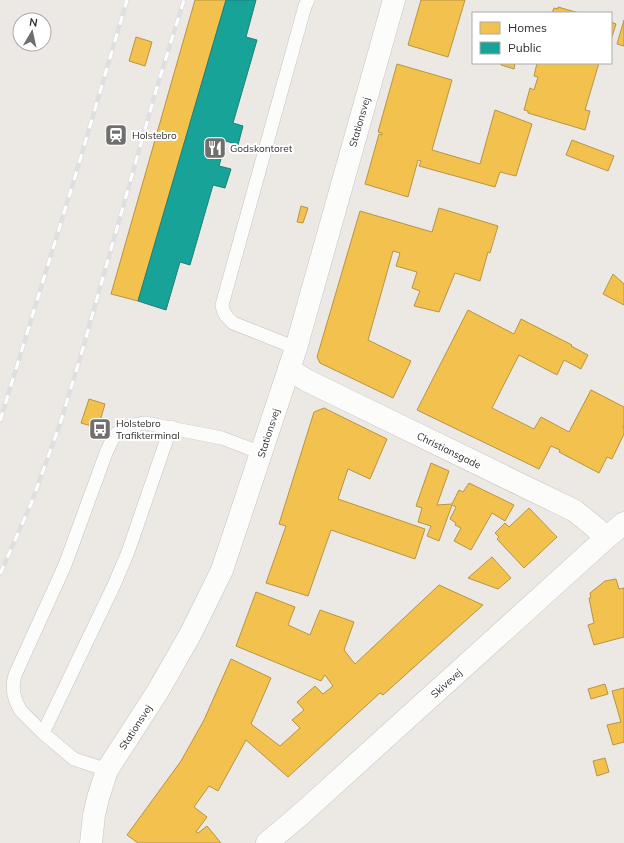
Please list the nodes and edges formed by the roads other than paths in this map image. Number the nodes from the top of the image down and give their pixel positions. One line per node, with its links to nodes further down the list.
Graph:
1 (308, 0): 3 (lane)
2 (394, 0): 3 (street, Stationsvej)
3 (296, 348): 4 (street, Stationsvej)
4 (288, 369): 6 (street, Stationsvej); 8 (street, Christiansgade)
5 (171, 427): 6 (lane); 9 (lane); 9 (lane)
6 (261, 453): 10 (street, Stationsvej)
7 (624, 523): 8 (street, Skivevej)
8 (605, 539): 12 (street, Skivevej)
9 (43, 733): 10 (lane)
10 (107, 770): 11 (street, Stationsvej)
11 (92, 843)
12 (267, 843)

